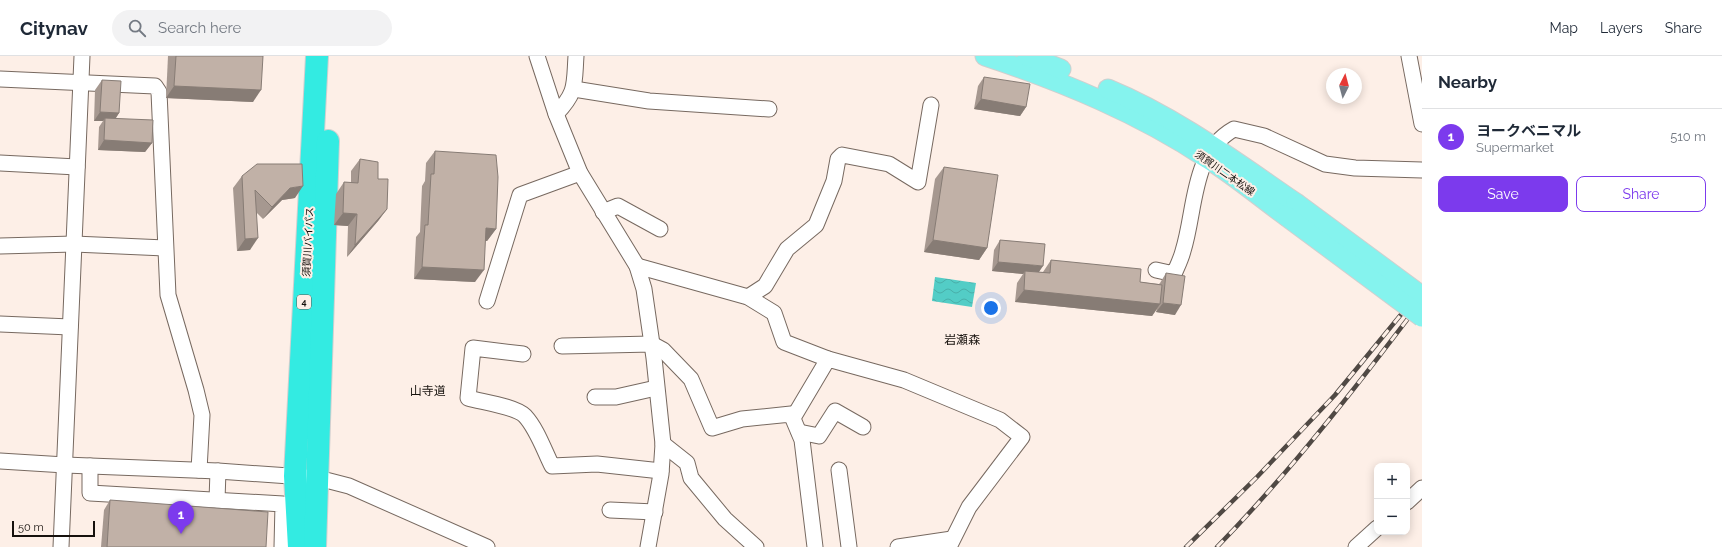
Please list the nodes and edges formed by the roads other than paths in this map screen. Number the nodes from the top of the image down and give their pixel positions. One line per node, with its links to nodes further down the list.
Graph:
1 (82, 56): 9 (street)
2 (537, 56): 13 (street)
3 (576, 56): 10 (street)
4 (985, 56): 15 (main road, 須賀川二本松線)
5 (1027, 56): 15 (main road, 須賀川二本松線)
6 (1409, 56): 14 (street)
7 (323, 61): 50 (highway, 須賀川バイパス / 4); 51 (highway, 須賀川バイパス / 4)
8 (0, 79): 9 (street)
9 (81, 82): 17 (street); 25 (street)
10 (574, 89): 12 (street); 13 (street)
11 (931, 105): 29 (street)
12 (769, 109)
13 (556, 114): 19 (street)
14 (1422, 124)
15 (1210, 152): 18 (street); 20 (main road, 須賀川二本松線); 27 (street)
16 (0, 164): 17 (street)
17 (77, 167): 23 (street)
18 (1422, 170)
19 (580, 173): 21 (street); 30 (street)
20 (1291, 210): 28 (main road, 須賀川二本松線, bridge); 31 (main road, 須賀川二本松線, bridge)
21 (603, 212): 22 (street); 26 (street)
22 (660, 229)
23 (74, 244): 24 (street); 25 (street); 33 (street)
24 (0, 246)
25 (166, 248): 46 (street)
26 (637, 266): 29 (street); 34 (street)
27 (1156, 270)
28 (1422, 296)
29 (748, 297): 37 (street)
30 (487, 300)
31 (1422, 317)
32 (0, 324): 33 (street)
33 (70, 327): 44 (street)
34 (652, 344): 35 (street); 38 (street); 40 (street)
35 (562, 346)
36 (523, 354): 49 (street)
37 (828, 359): 40 (street); 58 (street)
38 (656, 388): 39 (street); 42 (street)
39 (595, 397)
40 (796, 425): 41 (street); 66 (street)
41 (863, 427)
42 (663, 444): 49 (street); 65 (street)
43 (0, 460): 44 (street)
44 (65, 465): 45 (street); 60 (street)
45 (90, 466): 46 (street); 54 (street)
46 (199, 470): 48 (street)
47 (839, 470): 67 (street)
48 (218, 471): 50 (street); 54 (street)
49 (662, 471): 56 (street)
50 (295, 476): 51 (street); 62 (highway, 須賀川バイパス / 4)
51 (318, 478): 63 (highway, 須賀川バイパス / 4); 64 (street)
52 (1422, 488): 53 (street)
53 (1410, 499)
54 (217, 500): 61 (street)
55 (610, 510): 56 (street)
56 (655, 512): 59 (street)
57 (1374, 531): 69 (street)
58 (950, 543): 68 (street)
59 (652, 545)
60 (61, 547)
61 (285, 547)
62 (299, 547)
63 (315, 547)
64 (486, 547)
65 (756, 547)
66 (815, 547)
67 (849, 547)
68 (898, 547)
69 (1356, 547)

